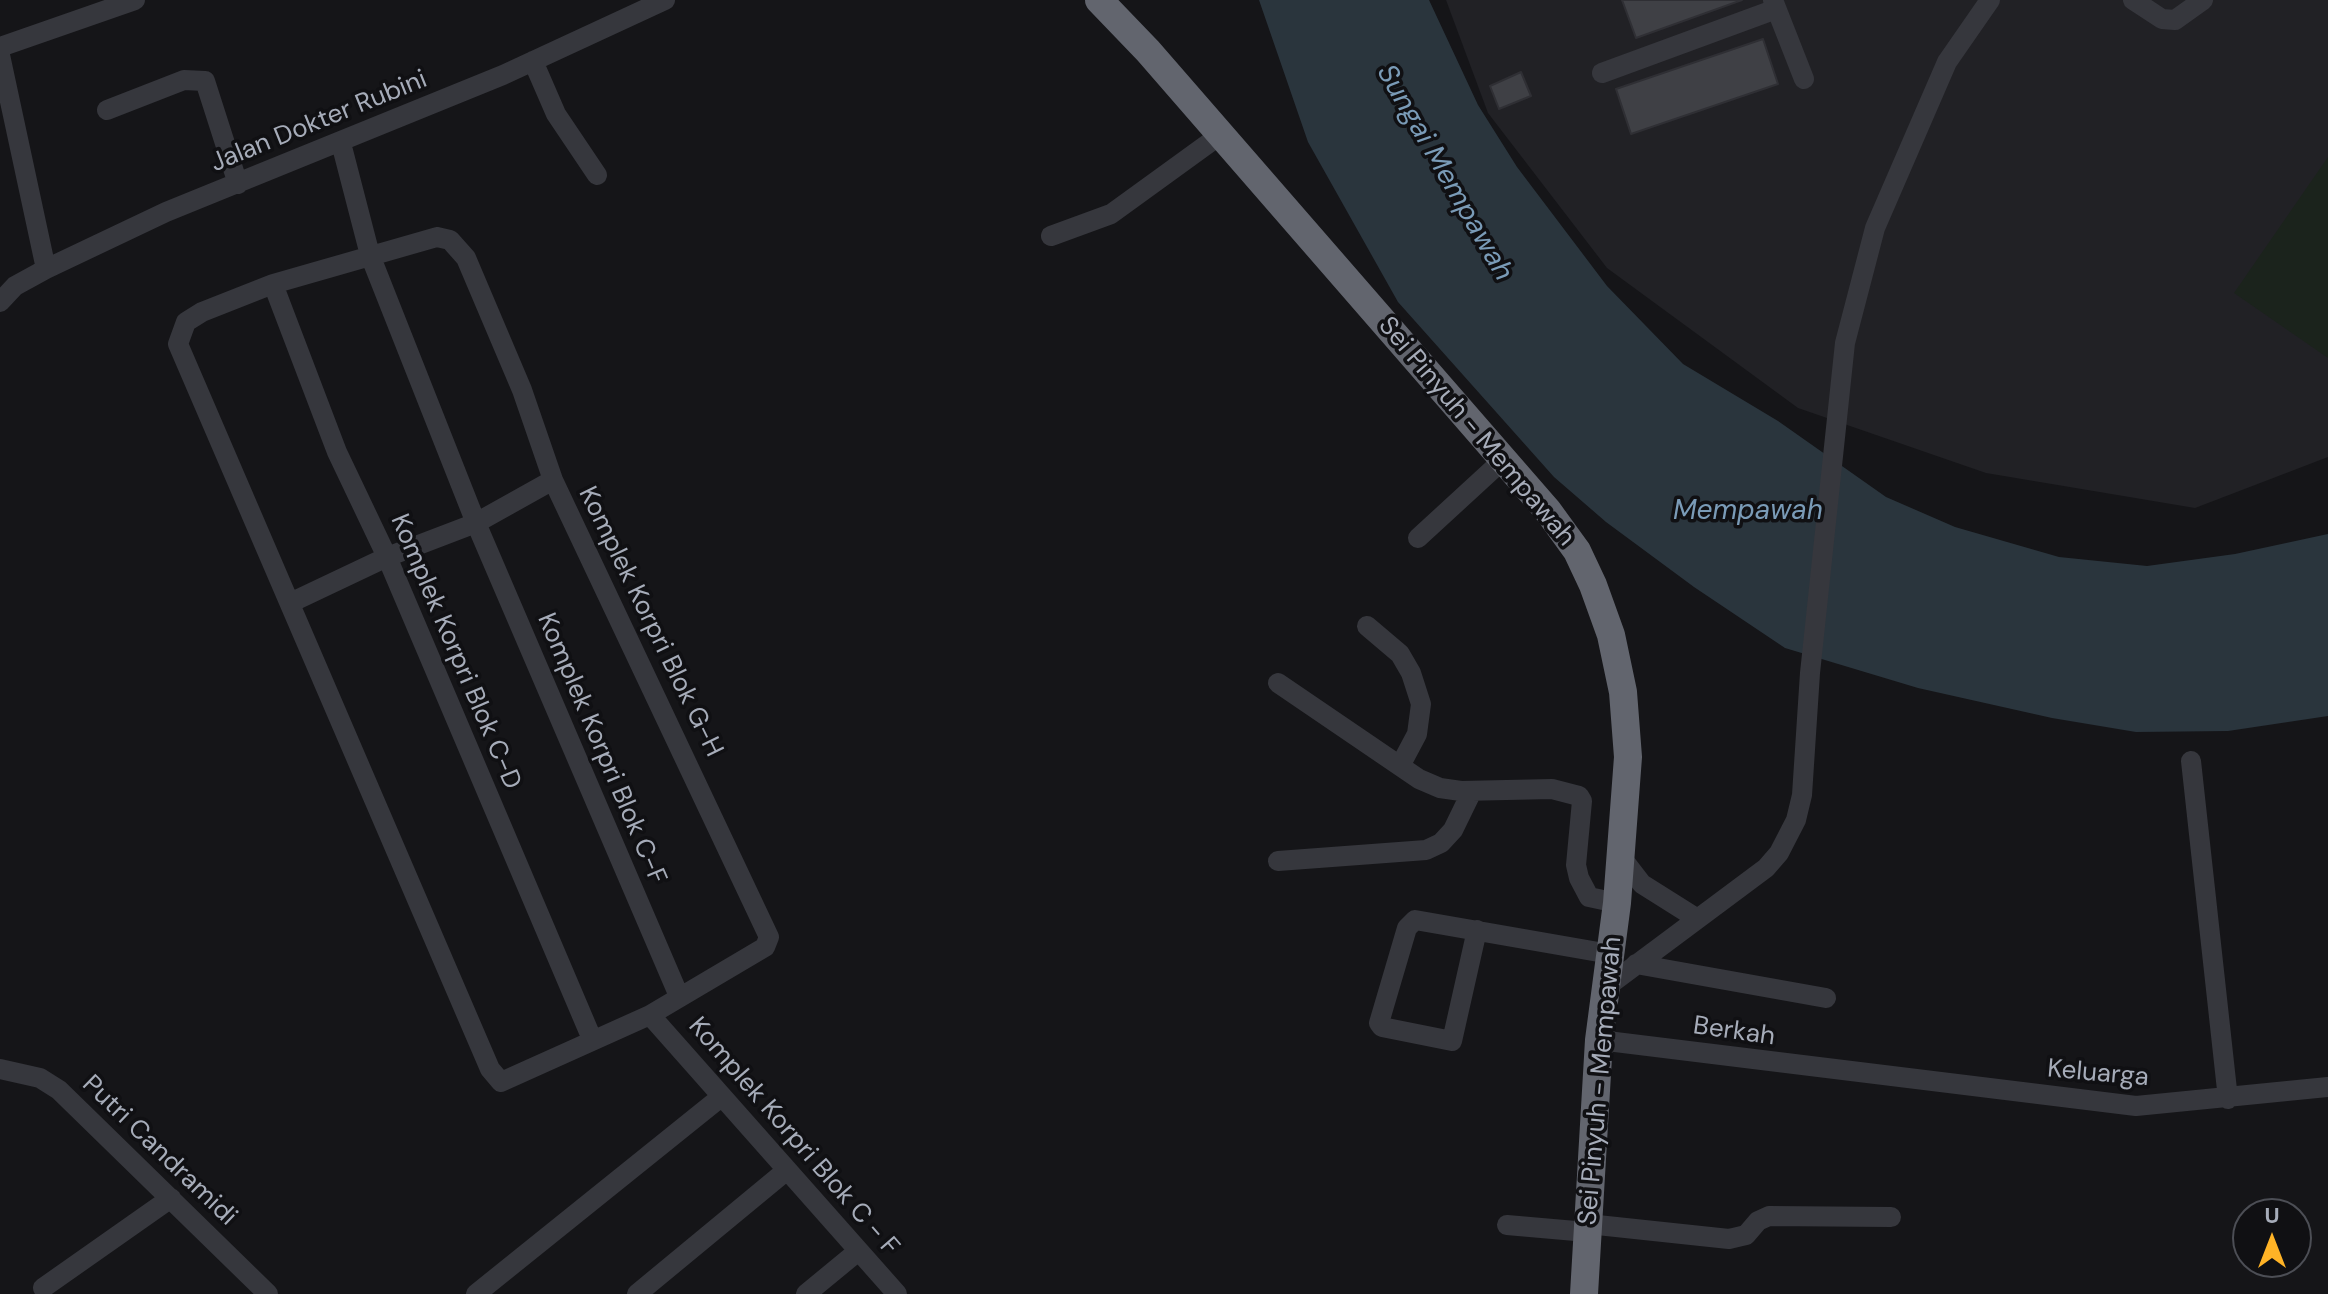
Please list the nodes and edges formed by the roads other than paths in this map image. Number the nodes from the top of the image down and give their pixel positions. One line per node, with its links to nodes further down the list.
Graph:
1 (135, 0): 8 (street)
2 (665, 0): 10 (street, Jalan Dokter Rubini)
3 (1099, 0): 14 (highway, Sei Pinyuh - Mempawah)
4 (1990, 0): 37 (street)
5 (2133, 0): 6 (street)
6 (2203, 0)
7 (1774, 4): 11 (street); 12 (street)
8 (0, 47)
9 (0, 55): 20 (street)
10 (533, 61): 15 (street, Jalan Dokter Rubini); 16 (street)
11 (1602, 73)
12 (1804, 79)
13 (107, 110): 17 (street)
14 (1220, 135): 18 (street); 23 (highway, Sei Pinyuh - Mempawah)
15 (341, 143): 17 (street, Jalan Dokter Rubini); 19 (street, Komplek Korpri Blok C-F)
16 (597, 175)
17 (238, 184): 20 (street, Jalan Dokter Rubini)
18 (1051, 236)
19 (367, 239): 21 (street); 24 (street, Komplek Korpri Blok G-H); 25 (street, Komplek Korpri Blok C-F)
20 (46, 269): 22 (street, Jalan Dokter Rubini)
21 (273, 284): 27 (street, Komplek Korpri Blok C-D); 28 (street)
22 (0, 302)
23 (1504, 459): 26 (street); 34 (highway, Sei Pinyuh - Mempawah)
24 (553, 480): 25 (street); 40 (street, Komplek Korpri Blok G-H)
25 (476, 523): 27 (street); 40 (street, Komplek Korpri Blok C-F)
26 (1418, 538)
27 (387, 557): 28 (street); 43 (street, Komplek Korpri Blok C-D)
28 (290, 603): 43 (street)
29 (1367, 626): 32 (street)
30 (1278, 683): 32 (street)
31 (2191, 761): 49 (street)
32 (1400, 766): 33 (street)
33 (1472, 791): 35 (street); 36 (street)
34 (1622, 858): 36 (highway, Sei Pinyuh - Mempawah); 37 (street)
35 (1278, 861)
36 (1617, 903): 39 (highway, Sei Pinyuh - Mempawah)
37 (1696, 918): 39 (street)
38 (1477, 930): 38 (street); 39 (street)
39 (1623, 959): 41 (street); 44 (highway, Sei Pinyuh - Mempawah)
40 (679, 996): 42 (street)
41 (1826, 998)
42 (650, 1015): 43 (street); 48 (street, Komplek Korpri Blok C - F)
43 (592, 1039)
44 (1599, 1040): 46 (street, Berkah); 54 (highway, Sei Pinyuh - Mempawah)
45 (0, 1069): 51 (street, Putri Candramidi)
46 (1863, 1075): 49 (street, Keluarga)
47 (2328, 1087): 49 (street, Keluarga)
48 (721, 1097): 50 (street, Komplek Korpri Blok C - F); 58 (street)
49 (2228, 1099)
50 (787, 1170): 55 (street, Komplek Korpri Blok C - F); 59 (street)
51 (171, 1198): 56 (street); 57 (street, Putri Candramidi)
52 (1891, 1217): 54 (street)
53 (1507, 1225): 54 (street)
54 (1588, 1228): 62 (highway, Sei Pinyuh - Mempawah)
55 (857, 1252): 60 (street); 61 (street, Komplek Korpri Blok C - F)
56 (43, 1288)
57 (268, 1294)
58 (476, 1294)
59 (637, 1294)
60 (806, 1294)
61 (897, 1294)
62 (1584, 1294)

